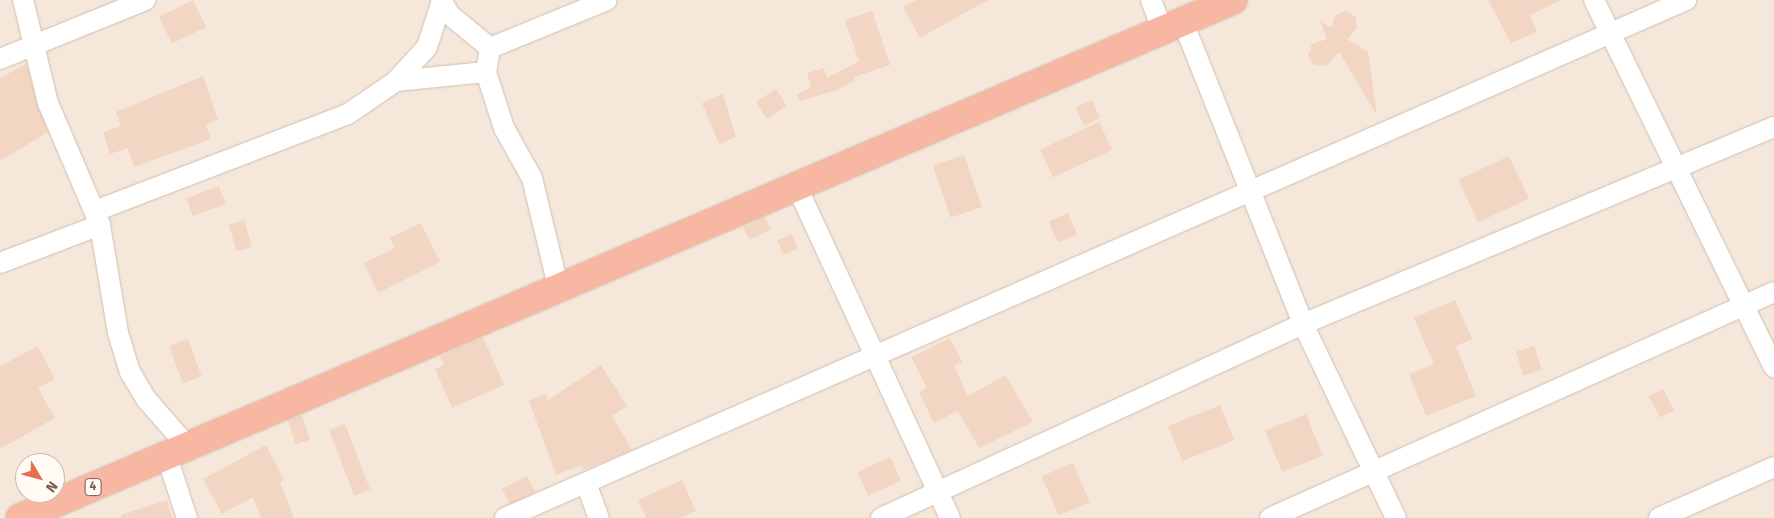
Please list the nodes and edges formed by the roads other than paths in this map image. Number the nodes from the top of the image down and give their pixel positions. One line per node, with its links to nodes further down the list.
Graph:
1 (23, 0): 11 (street)
2 (145, 0): 11 (street)
3 (608, 0): 12 (street)
4 (1151, 0): 9 (street)
5 (1233, 0): 9 (highway)
6 (1594, 0): 10 (street)
7 (1686, 0): 10 (street)
8 (441, 1): 12 (street); 15 (street)
9 (1173, 26): 18 (highway); 19 (street)
10 (1611, 33): 17 (street); 19 (street)
11 (36, 46): 13 (street); 20 (street)
12 (490, 48): 14 (street)
13 (0, 59)
14 (486, 72): 15 (street); 22 (street)
15 (396, 81): 20 (street)
16 (1774, 127): 17 (street)
17 (1675, 168): 24 (street); 25 (street)
18 (796, 187): 22 (highway); 26 (street)
19 (1250, 190): 25 (street); 26 (street)
20 (97, 218): 21 (street); 28 (street)
21 (0, 263)
22 (558, 286): 28 (highway)
23 (1774, 292): 24 (street)
24 (1743, 305): 27 (street); 30 (street)
25 (1303, 324): 30 (street); 32 (street)
26 (875, 356): 31 (street); 32 (street)
27 (1774, 367)
28 (177, 452): 33 (highway, 4); 34 (street)
29 (1774, 467): 41 (street)
30 (1372, 469): 39 (street); 40 (street)
31 (586, 483): 35 (street); 36 (street)
32 (939, 494): 37 (street); 38 (street)
33 (20, 518)
34 (187, 518)
35 (505, 518)
36 (599, 518)
37 (881, 518)
38 (950, 518)
39 (1270, 518)
40 (1396, 518)
41 (1659, 518)

